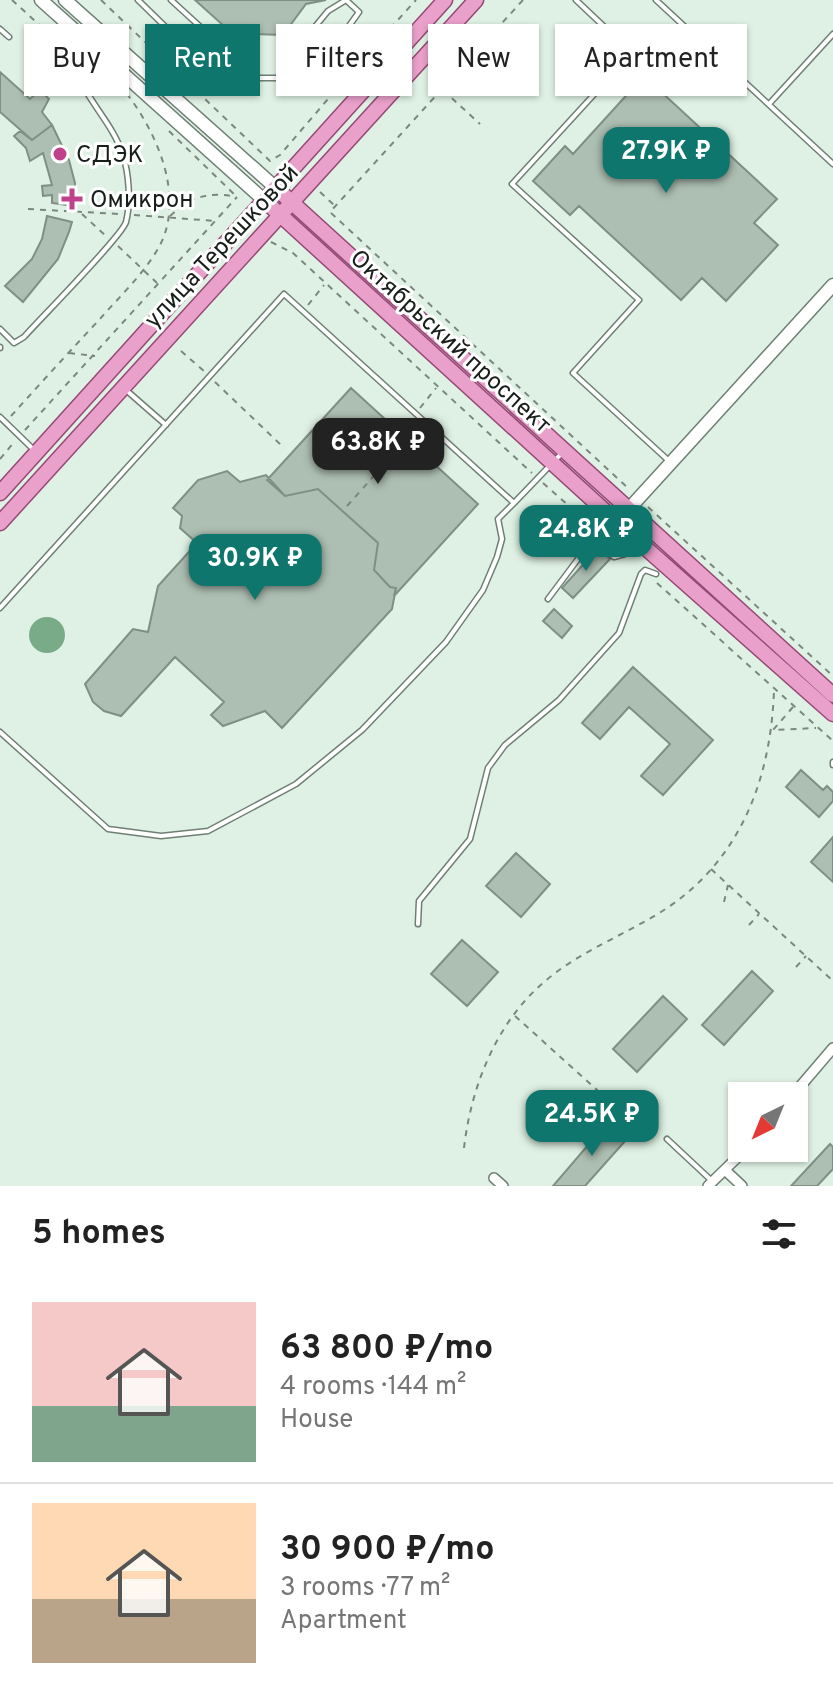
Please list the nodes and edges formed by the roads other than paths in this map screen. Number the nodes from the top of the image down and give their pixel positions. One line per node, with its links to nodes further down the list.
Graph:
1 (41, 0): 9 (main road, Октябрьский проспект)
2 (138, 0): 10 (lane)
3 (171, 0): 11 (lane)
4 (445, 0): 17 (main road, улица Терешковой)
5 (476, 0): 25 (main road, улица Терешковой)
6 (576, 0): 34 (lane)
7 (656, 0): 21 (lane)
8 (68, 1): 23 (main road, Октябрьский проспект)
9 (64, 24)
10 (163, 24)
11 (197, 24)
12 (317, 24): 13 (lane)
13 (350, 24)
14 (0, 29): 16 (lane)
15 (833, 34): 21 (lane)
16 (9, 37)
17 (412, 37)
18 (129, 84): 24 (main road, Октябрьский проспект)
19 (91, 96): 28 (lane)
20 (359, 96): 23 (main road, улица Терешковой)
21 (770, 103): 22 (lane)
22 (833, 164)
23 (276, 188): 24 (main road, улица Терешковой); 25 (main road, Октябрьский проспект)
24 (265, 201): 26 (main road, Октябрьский проспект); 33 (main road, улица Терешковой)
25 (292, 202): 26 (main road, улица Терешковой); 32 (main road, Октябрьский проспект)
26 (280, 215): 29 (main road, улица Терешковой); 35 (main road, Октябрьский проспект)
27 (833, 285): 34 (main road)
28 (0, 329)
29 (121, 386): 31 (lane); 41 (main road, улица Терешковой)
30 (0, 417): 33 (lane)
31 (166, 425): 37 (lane); 48 (lane)
32 (564, 451): 35 (lane); 38 (main road, Октябрьский проспект)
33 (36, 453): 36 (main road, улица Терешковой)
34 (670, 462): 38 (main road)
35 (552, 463): 37 (lane); 39 (main road, Октябрьский проспект)
36 (0, 493)
37 (514, 503): 51 (lane)
38 (634, 504): 40 (main road); 49 (main road, Октябрьский проспект)
39 (602, 508): 40 (main road, Октябрьский проспект); 42 (lane)
40 (617, 522): 43 (main road, Октябрьский проспект)
41 (0, 523)
42 (593, 539): 43 (lane); 47 (lane)
43 (640, 543): 44 (main road, Октябрьский проспект)
44 (655, 556): 45 (lane); 50 (main road, Октябрьский проспект)
45 (645, 570): 46 (lane); 52 (lane)
46 (654, 576)
47 (548, 599)
48 (0, 608)
49 (833, 695)
50 (833, 714)
51 (0, 732)
52 (418, 924)
53 (833, 1048): 54 (street)
54 (804, 1082)
55 (667, 1139): 59 (lane)
56 (734, 1162): 57 (street)
57 (726, 1171): 59 (street); 61 (street)
58 (494, 1178): 60 (street)
59 (711, 1184)
60 (503, 1186)
61 (742, 1186)

